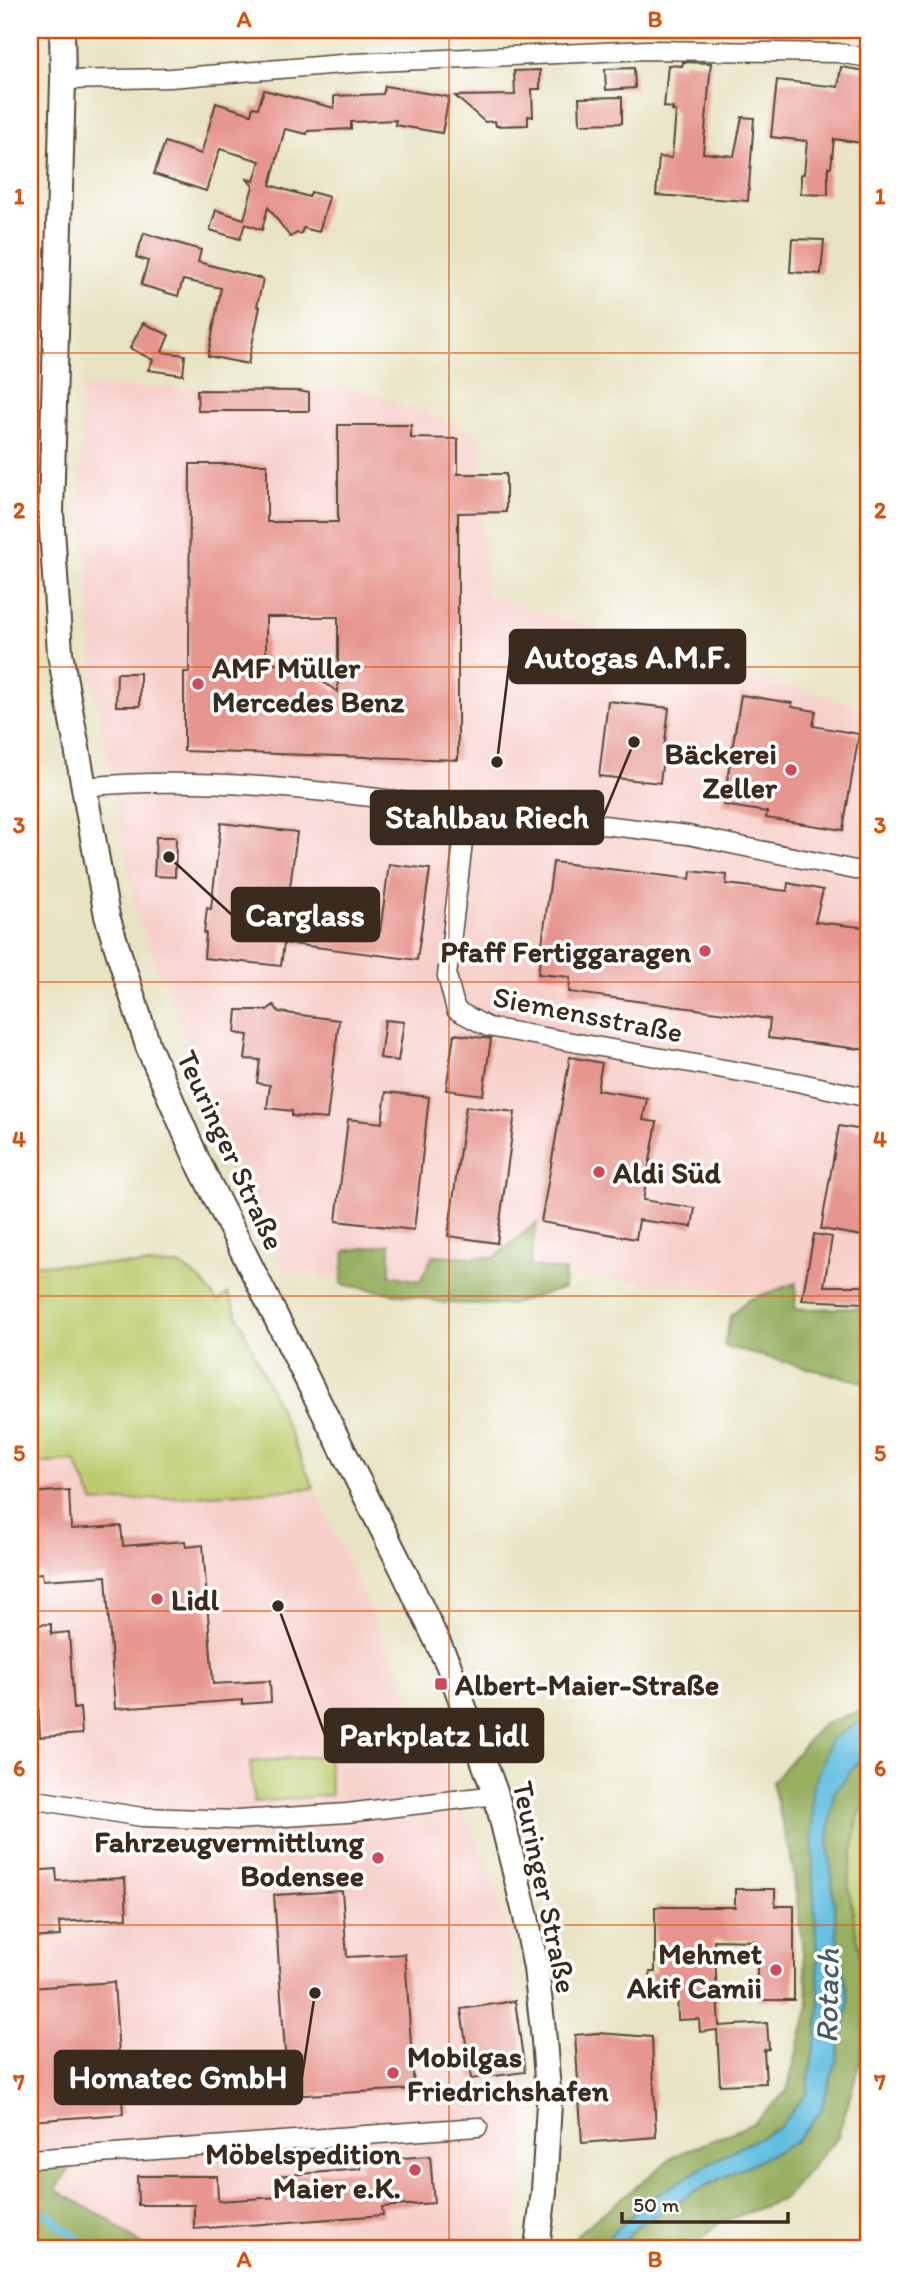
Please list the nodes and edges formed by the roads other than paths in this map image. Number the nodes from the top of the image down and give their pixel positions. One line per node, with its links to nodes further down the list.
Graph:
1 (62, 30): 3 (street, Teuringer Straße)
2 (869, 58): 3 (street)
3 (63, 80): 4 (street, Teuringer Straße)
4 (83, 787): 5 (street); 8 (street, Teuringer Straße)
5 (467, 809): 6 (street); 7 (street, Siemensstraße)
6 (869, 870)
7 (869, 1098)
8 (496, 1795): 9 (street); 12 (street, Teuringer Straße)
9 (30, 1799)
10 (478, 2127): 11 (street)
11 (30, 2159)
12 (537, 2248)

